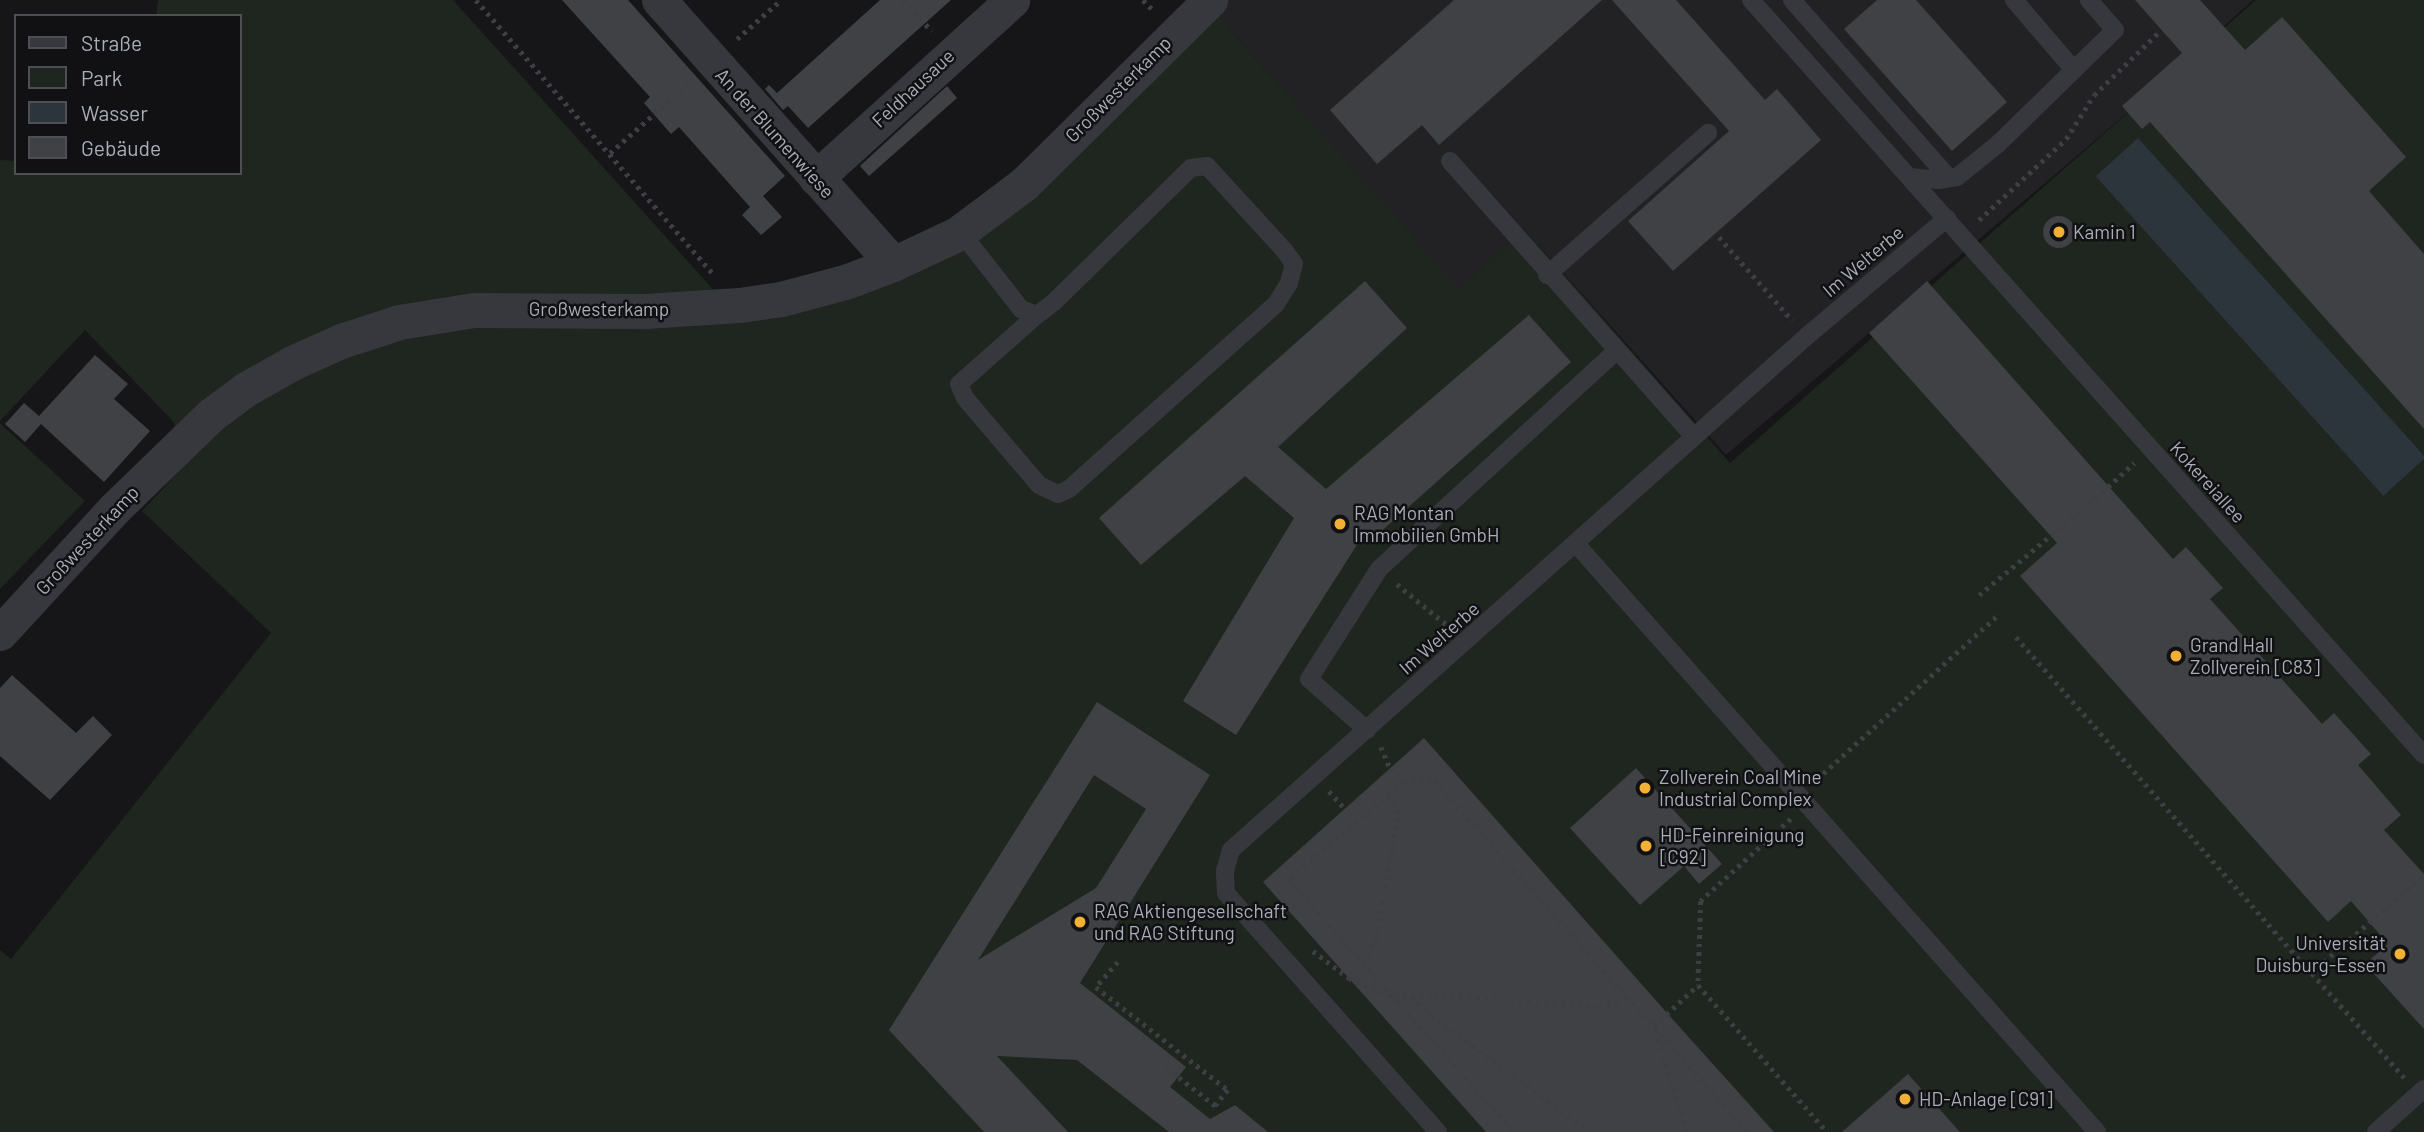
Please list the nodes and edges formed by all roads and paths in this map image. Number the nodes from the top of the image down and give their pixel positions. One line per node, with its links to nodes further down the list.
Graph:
1 (476, 0): 24 (path)
2 (659, 0): 16 (street, An der Blumenwiese)
3 (902, 0): 11 (path)
4 (1012, 0): 11 (street, Feldhausaue)
5 (1210, 0): 19 (street, Großwesterkamp)
6 (1751, 0): 15 (lane)
7 (1792, 0): 17 (lane)
8 (2014, 0): 12 (lane)
9 (2089, 0): 12 (lane)
10 (2161, 30): 20 (path)
11 (954, 50): 16 (street, Feldhausaue)
12 (2074, 70): 17 (lane)
13 (1708, 133): 23 (lane)
14 (1450, 161): 23 (lane)
15 (1910, 177): 17 (lane); 18 (lane)
16 (816, 178): 22 (street, An der Blumenwiese)
17 (1949, 178)
18 (1947, 218): 20 (lane); 26 (lane, Im Welterbe)
19 (960, 231): 22 (street, Großwesterkamp); 25 (lane)
20 (1962, 236): 29 (lane, Kokereiallee)
21 (1719, 237): 26 (path)
22 (893, 264): 24 (street, Großwesterkamp)
23 (1547, 275): 27 (lane)
24 (739, 305): 36 (street, Großwesterkamp)
25 (1037, 315): 25 (lane)
26 (1807, 336): 28 (lane, Im Welterbe)
27 (1616, 351): 28 (lane); 33 (lane)
28 (1694, 437): 32 (lane, Im Welterbe)
29 (2150, 448): 30 (path); 41 (lane, Kokereiallee)
30 (2089, 504)
31 (2079, 512): 34 (path)
32 (1577, 545): 38 (lane, Im Welterbe); 45 (lane)
33 (1379, 569): 38 (path); 39 (lane)
34 (1979, 595)
35 (1998, 615): 45 (path)
36 (0, 633)
37 (2016, 636): 50 (path)
38 (1466, 641): 39 (lane, Im Welterbe)
39 (1367, 730): 59 (lane, Im Welterbe)
40 (1384, 750): 42 (path)
41 (2424, 755)
42 (1403, 782): 44 (path); 54 (path)
43 (1332, 795): 46 (path)
44 (1389, 795): 49 (path); 49 (path)
45 (1802, 800): 52 (path); 65 (lane)
46 (1345, 809)
47 (2424, 875): 50 (path)
48 (1118, 962): 57 (path)
49 (1364, 963): 55 (path)
50 (2311, 973): 58 (path)
51 (1349, 978): 55 (path)
52 (1698, 985): 56 (path); 64 (path)
53 (1411, 997): 54 (path); 55 (path); 61 (path)
54 (1628, 997): 56 (path)
55 (1395, 998): 60 (path)
56 (1654, 1026): 62 (path); 63 (path)
57 (1166, 1068)
58 (2421, 1092): 66 (lane)
59 (1438, 1132)
60 (1514, 1132)
61 (1590, 1132)
62 (1687, 1132)
63 (1748, 1132)
64 (1827, 1132)
65 (2097, 1132)
66 (2376, 1132)

